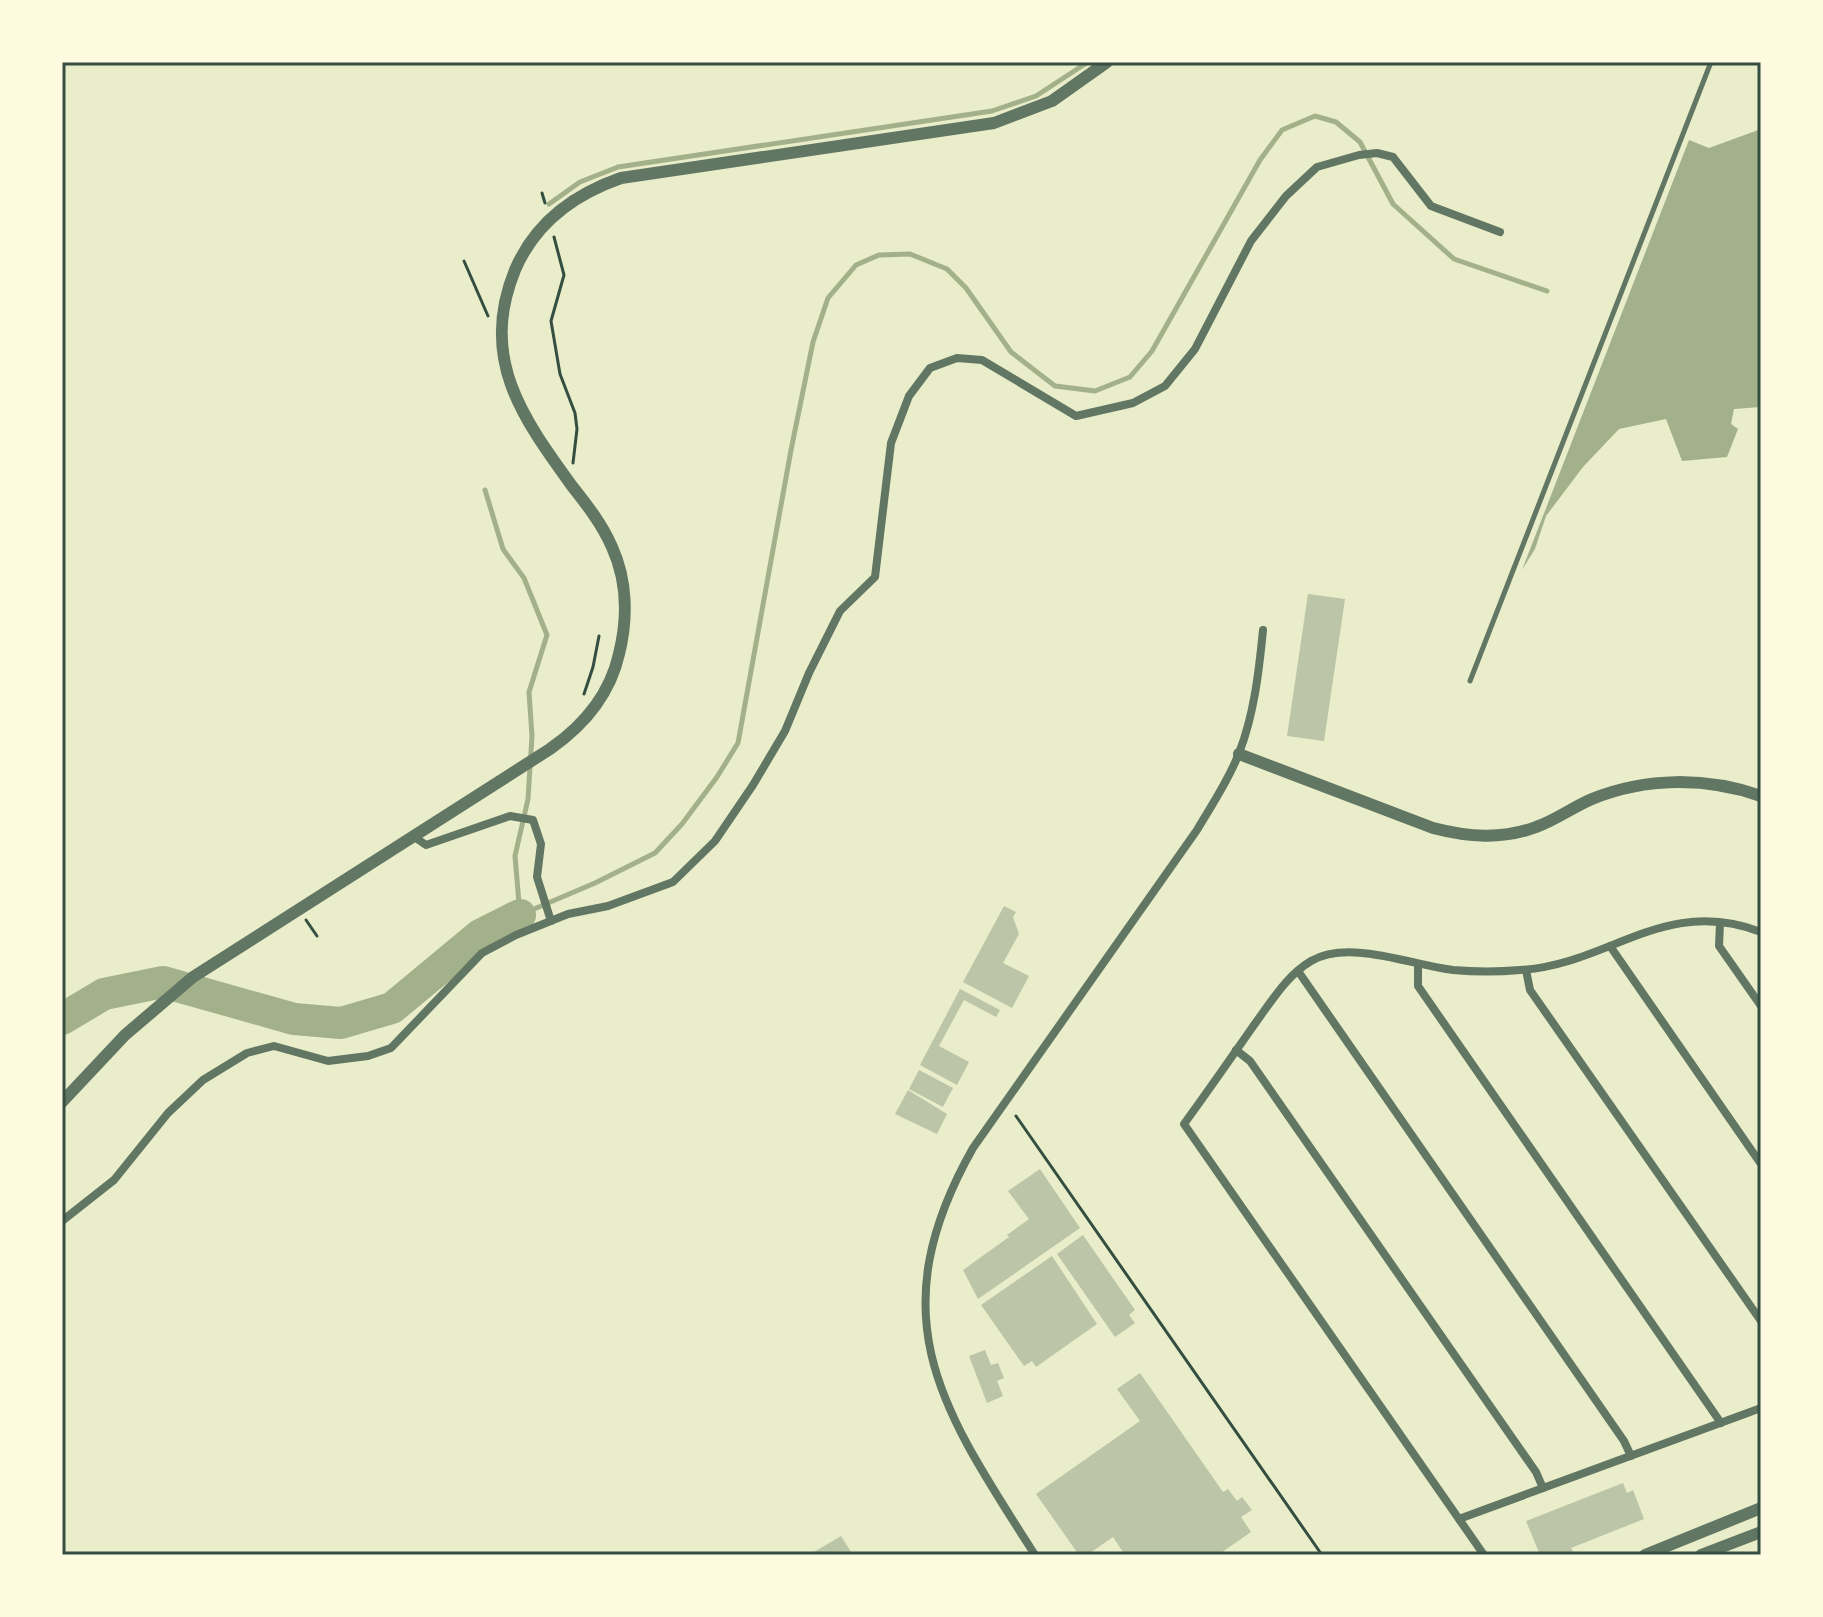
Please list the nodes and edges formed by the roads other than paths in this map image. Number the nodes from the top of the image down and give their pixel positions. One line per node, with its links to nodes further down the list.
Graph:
1 (1107, 62): 8 (street)
2 (1711, 62): 5 (lane)
3 (1500, 232): 9 (street)
4 (1263, 630): 6 (street)
5 (1470, 681)
6 (1239, 754): 7 (street); 29 (street)
7 (1761, 796)
8 (413, 836): 9 (street); 18 (street)
9 (550, 916): 20 (street)
10 (1720, 923): 11 (street); 12 (street); 16 (street)
11 (1761, 932)
12 (1610, 946): 14 (street); 19 (street)
13 (1418, 964): 14 (street); 15 (street); 23 (street)
14 (1526, 970): 21 (street)
15 (1298, 971): 17 (street); 24 (street)
16 (1761, 1006)
17 (1236, 1050): 25 (street); 27 (street)
18 (62, 1102)
19 (1761, 1164)
20 (62, 1221)
21 (1761, 1321)
22 (1761, 1408): 23 (street)
23 (1721, 1423): 24 (street)
24 (1631, 1456): 25 (street)
25 (1543, 1488): 27 (street)
26 (1761, 1508): 31 (street)
27 (1459, 1519): 30 (street)
28 (1761, 1532): 32 (street)
29 (1035, 1555)
30 (1484, 1555)
31 (1645, 1555)
32 (1701, 1555)

